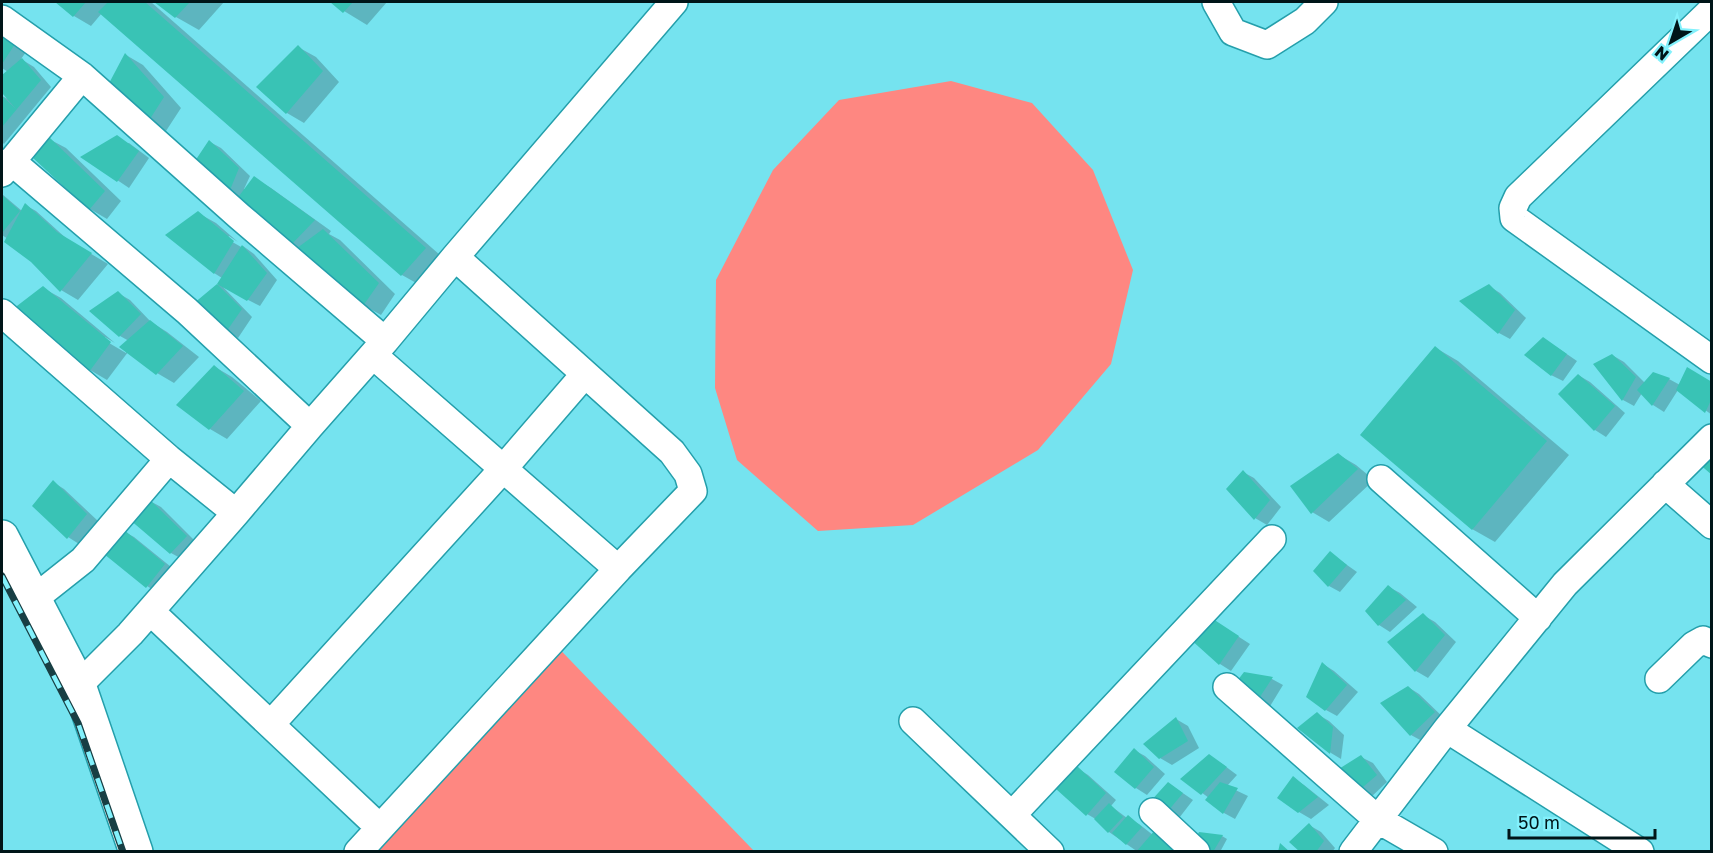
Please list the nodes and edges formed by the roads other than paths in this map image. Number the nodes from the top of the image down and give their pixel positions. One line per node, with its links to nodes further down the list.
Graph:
1 (674, 2): 8 (street)
2 (1216, 2): 3 (street)
3 (1324, 2)
4 (1712, 10): 11 (street)
5 (2, 19): 6 (street)
6 (82, 76): 7 (street); 10 (street)
7 (6, 167): 13 (street)
8 (455, 257): 10 (street); 12 (street)
9 (2, 313): 15 (street)
10 (379, 348): 13 (street); 16 (street)
11 (1712, 360)
12 (585, 374): 16 (street); 23 (street)
13 (310, 426): 19 (street)
14 (1712, 438): 18 (street)
15 (169, 459): 19 (street); 24 (street)
16 (503, 470): 23 (street); 32 (street)
17 (1381, 479): 26 (street)
18 (1665, 484): 20 (street); 26 (street)
19 (236, 513): 25 (street)
20 (1712, 525)
21 (2, 537): 24 (main road)
22 (1272, 539): 35 (street)
23 (618, 569): 37 (street)
24 (35, 598): 29 (main road)
25 (150, 611): 29 (street); 32 (street)
26 (1538, 618): 33 (street)
27 (1712, 644): 28 (street)
28 (1659, 679)
29 (79, 685): 38 (main road)
30 (1227, 687): 36 (street)
31 (913, 721): 35 (street)
32 (271, 724): 37 (street)
33 (1447, 729): 36 (street); 44 (street)
34 (1153, 812): 41 (street)
35 (1012, 816): 40 (street)
36 (1377, 819): 42 (street); 43 (street)
37 (380, 828): 39 (street)
38 (136, 852)
39 (358, 852)
40 (1050, 852)
41 (1196, 852)
42 (1353, 852)
43 (1434, 852)
44 (1640, 852)

